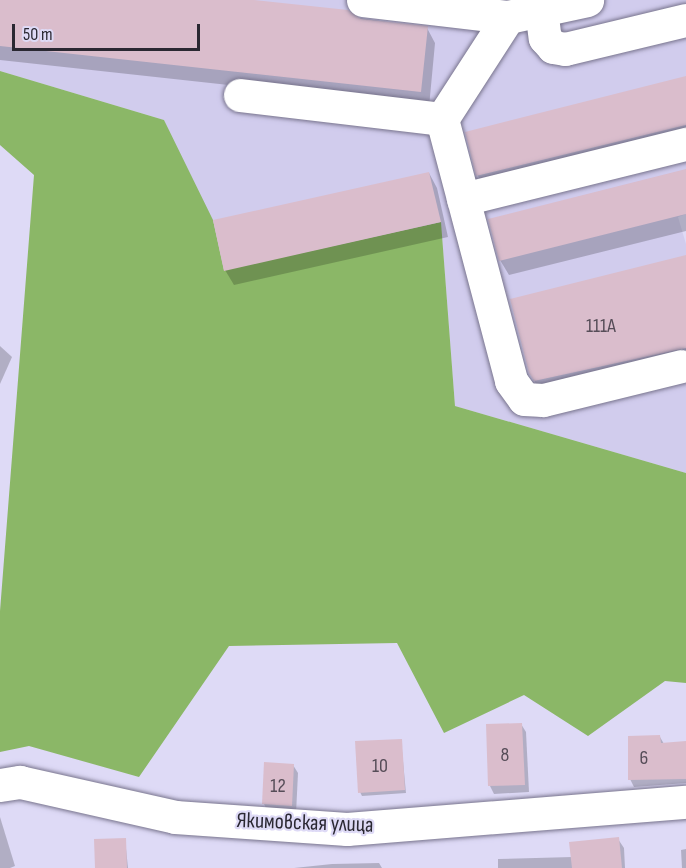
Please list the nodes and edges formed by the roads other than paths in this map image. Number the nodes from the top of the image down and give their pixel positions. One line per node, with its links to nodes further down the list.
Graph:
1 (363, 0): 3 (street)
2 (587, 0): 3 (street)
3 (529, 10): 4 (street); 6 (street)
4 (686, 20)
5 (240, 95): 6 (street)
6 (442, 119): 8 (street)
7 (686, 144): 8 (street)
8 (464, 199): 9 (street)
9 (681, 366)
10 (0, 785): 11 (street, Якимовская улица)
11 (686, 802)

